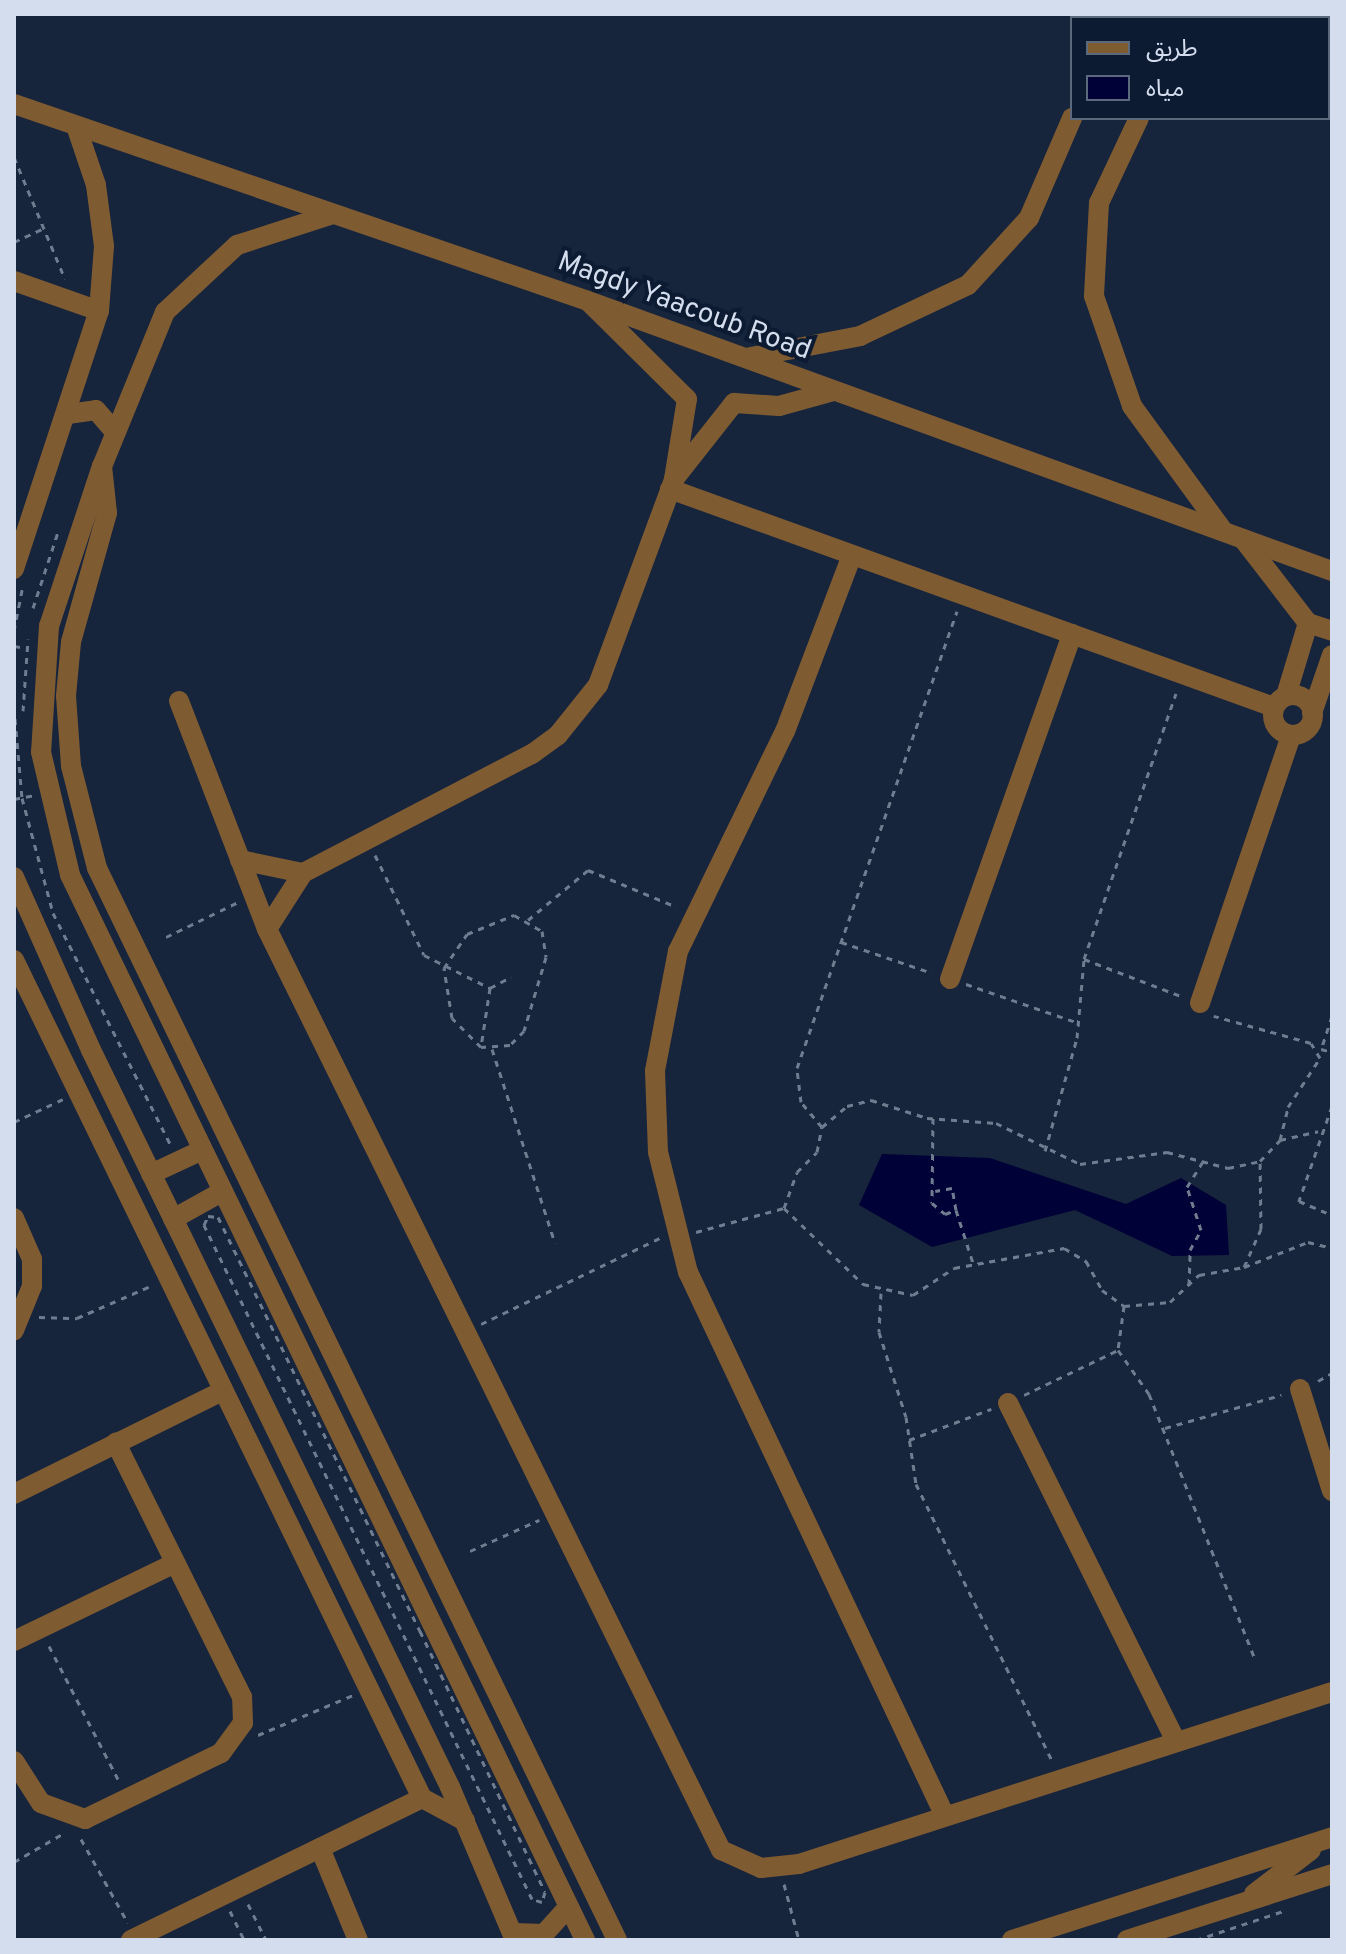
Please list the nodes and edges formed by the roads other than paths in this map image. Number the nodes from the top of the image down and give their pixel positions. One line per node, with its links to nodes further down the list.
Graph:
1 (14, 104): 4 (street, Magdy Yaacoub Road)
2 (1071, 120): 9 (street)
3 (1138, 120): 17 (street)
4 (76, 126): 5 (street, Magdy Yaacoub Road); 8 (street)
5 (330, 215): 7 (street, Magdy Yaacoub Road); 14 (street)
6 (14, 281): 8 (street)
7 (588, 301): 9 (street, Magdy Yaacoub Road); 11 (street)
8 (99, 311): 13 (street)
9 (743, 358): 10 (street, Magdy Yaacoub Road)
10 (834, 391): 12 (street); 17 (street, Magdy Yaacoub Road)
11 (687, 399): 12 (street); 16 (street)
12 (721, 411): 16 (street)
13 (68, 414): 14 (street); 19 (street)
14 (115, 432): 15 (street)
15 (102, 466): 39 (street); 70 (street)
16 (672, 484): 18 (street); 31 (street)
17 (1234, 535): 20 (street, Magdy Yaacoub Road); 21 (street)
18 (852, 555): 23 (street); 59 (street)
19 (14, 569)
20 (1332, 571)
21 (1308, 623): 22 (street); 26 (street)
22 (1332, 631)
23 (1072, 634): 26 (street); 35 (street)
24 (1332, 655): 27 (street)
25 (179, 701): 30 (street)
26 (1280, 702): 27 (street); 29 (street)
27 (1312, 716): 28 (street); 29 (street)
28 (1332, 726)
29 (1291, 735): 36 (street)
30 (240, 860): 31 (street); 33 (street)
31 (303, 873): 33 (street)
32 (14, 877): 37 (street)
33 (267, 929): 59 (street)
34 (17, 973): 38 (street)
35 (950, 979)
36 (1200, 1003)
37 (91, 1050): 38 (street); 40 (street)
38 (64, 1066): 45 (street)
39 (200, 1151): 40 (street); 41 (street)
40 (151, 1174): 43 (street)
41 (220, 1193): 43 (street); 65 (street)
42 (14, 1218): 46 (street)
43 (173, 1219): 44 (street)
44 (214, 1303): 45 (street); 60 (street)
45 (186, 1318): 48 (street)
46 (14, 1330)
47 (1300, 1389): 51 (street)
48 (220, 1392): 50 (street); 58 (street)
49 (1008, 1403): 56 (street)
50 (116, 1443): 52 (street); 53 (street)
51 (1332, 1491)
52 (14, 1494)
53 (175, 1563): 54 (street); 57 (street)
54 (14, 1641)
55 (1332, 1692): 56 (street)
56 (1175, 1739): 59 (street)
57 (14, 1761)
58 (422, 1798): 60 (street); 62 (street)
59 (944, 1814)
60 (465, 1821): 66 (street)
61 (1332, 1838): 64 (street); 71 (street)
62 (320, 1848): 67 (street); 68 (street)
63 (1332, 1874): 64 (street)
64 (1247, 1901): 72 (street)
65 (565, 1911): 66 (street); 69 (street)
66 (514, 1936)
67 (143, 1937)
68 (358, 1940)
69 (585, 1940)
70 (617, 1940)
71 (1012, 1940)
72 (1127, 1940)

